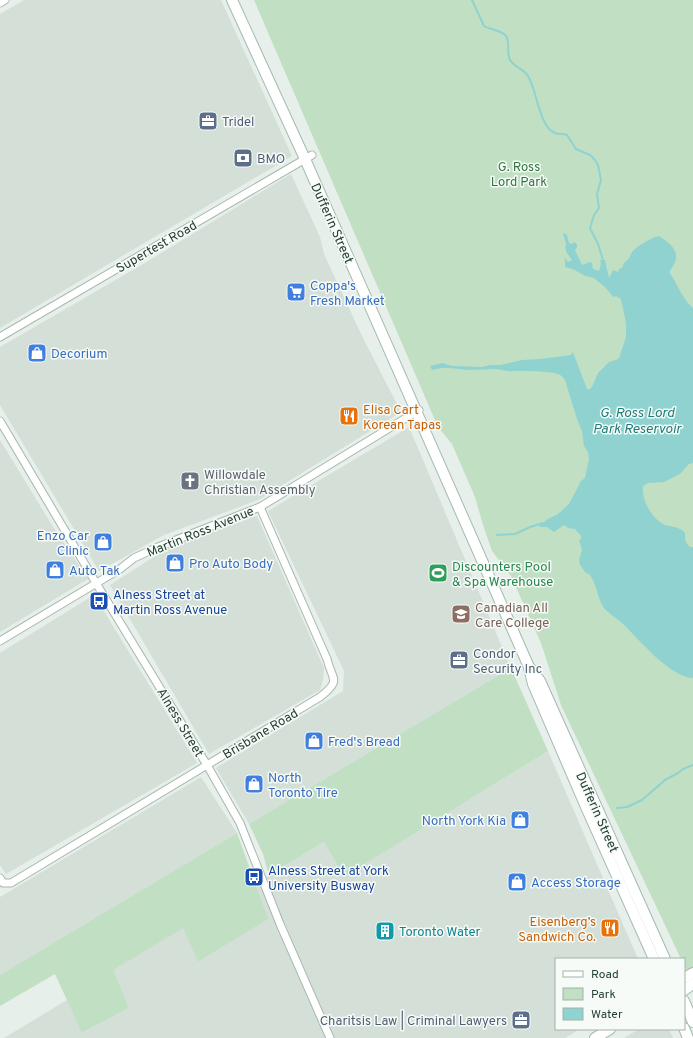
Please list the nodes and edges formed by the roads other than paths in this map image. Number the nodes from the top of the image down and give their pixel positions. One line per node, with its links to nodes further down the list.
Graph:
1 (5, 0): 3 (street)
2 (232, 0): 4 (main road, Dufferin Street)
3 (0, 3)
4 (308, 157): 5 (street, Supertest Road); 6 (main road, Dufferin Street)
5 (0, 337)
6 (418, 411): 8 (street, Martin Ross Avenue); 11 (main road, Dufferin Street)
7 (0, 421): 9 (street, Alness Street)
8 (260, 507): 9 (street, Martin Ross Avenue); 12 (street, Brisbane Road)
9 (96, 582): 10 (street, Martin Ross Avenue); 12 (street, Alness Street)
10 (0, 641)
11 (529, 667): 14 (main road, Dufferin Street); 15 (main road, Dufferin Street)
12 (207, 765): 13 (street, Brisbane Road); 19 (street, Alness Street)
13 (0, 878)
14 (654, 958)
15 (665, 958)
16 (685, 1003): 17 (main road)
17 (693, 1022)
18 (608, 1030): 20 (main road)
19 (330, 1038)
20 (595, 1038)

